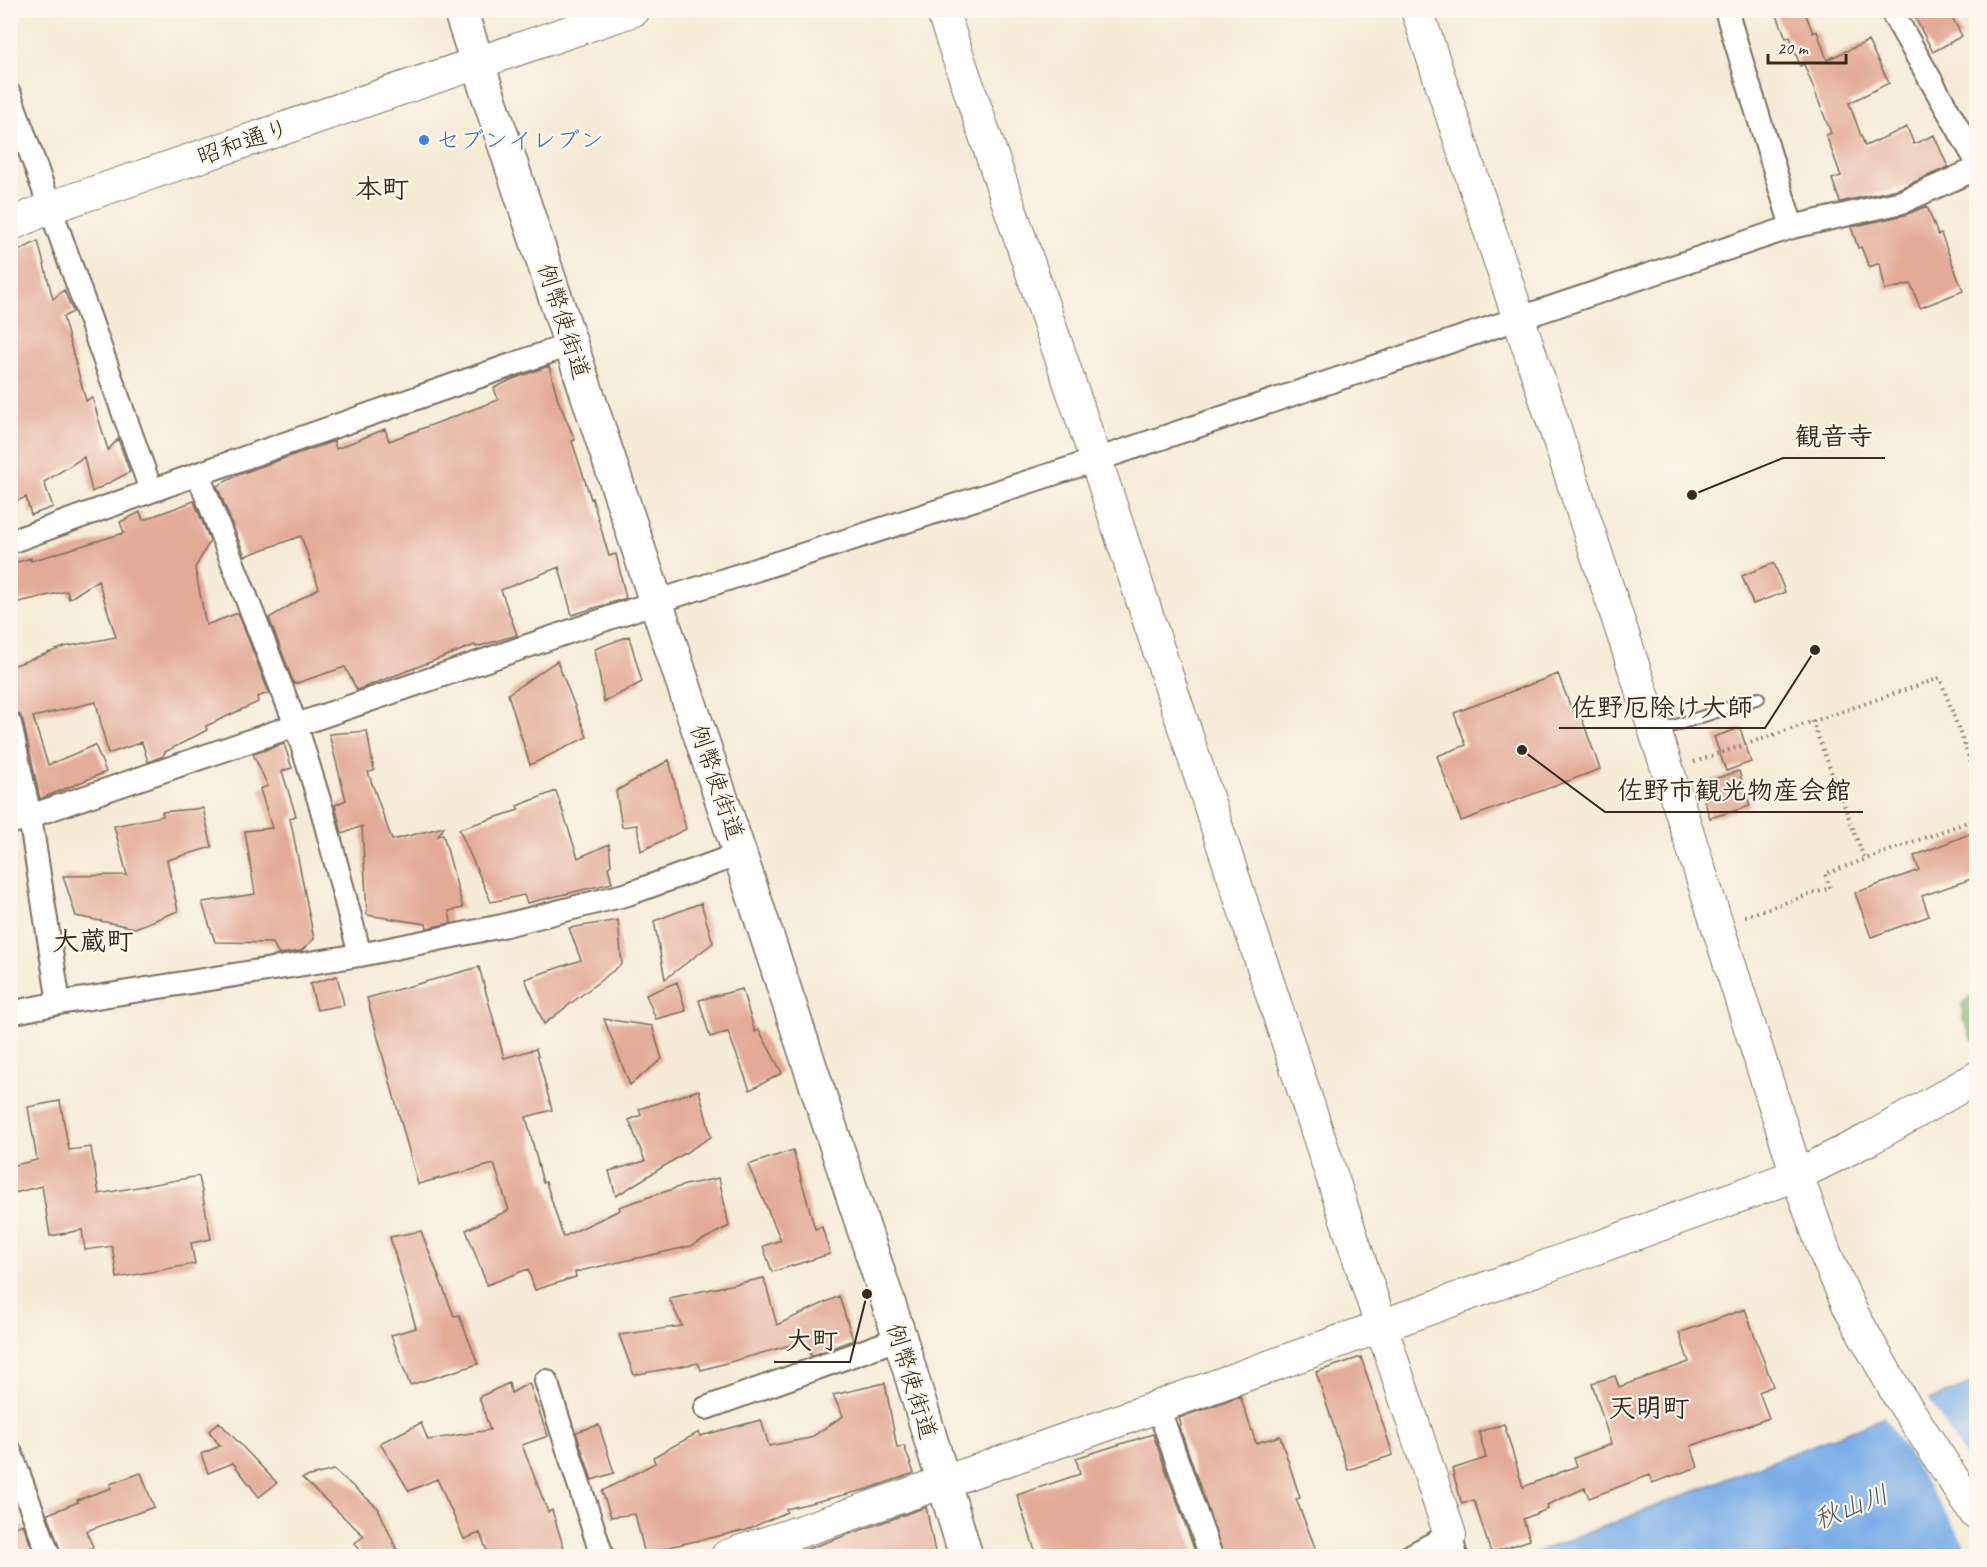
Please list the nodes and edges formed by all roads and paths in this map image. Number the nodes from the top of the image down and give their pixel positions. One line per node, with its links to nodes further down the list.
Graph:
1 (460, 10): 7 (main road, 例幣使街道)
2 (634, 10): 7 (street, 昭和通り)
3 (942, 10): 16 (street)
4 (1417, 10): 14 (street)
5 (1726, 10): 13 (street)
6 (1891, 10): 9 (street)
7 (477, 62): 11 (street, 昭和通り); 15 (main road, 例幣使街道)
8 (10, 95): 11 (street)
9 (1977, 160)
10 (1977, 169): 13 (street)
11 (51, 207): 12 (street, 昭和通り); 18 (street)
12 (10, 225)
13 (1792, 227): 14 (street)
14 (1518, 317): 16 (street); 25 (street)
15 (572, 344): 17 (street); 20 (main road, 例幣使街道)
16 (1096, 460): 20 (street); 38 (street)
17 (198, 474): 18 (street); 24 (street)
18 (151, 490): 19 (street)
19 (10, 542)
20 (656, 602): 24 (street); 30 (main road, 例幣使街道)
21 (1759, 698): 25 (lane)
22 (1812, 721): 26 (path); 27 (path); 31 (path)
23 (10, 724): 29 (street)
24 (297, 725): 29 (street); 33 (street)
25 (1654, 732): 26 (street)
26 (1668, 771): 32 (street)
27 (1977, 777)
28 (1977, 819): 31 (path)
29 (20, 820): 34 (street)
30 (740, 854): 33 (street); 39 (main road, 例幣使街道)
31 (1865, 860): 32 (path)
32 (1717, 925): 37 (street)
33 (360, 955): 34 (street)
34 (59, 1003): 35 (street)
35 (10, 1013)
36 (1977, 1078): 37 (street)
37 (1797, 1175): 38 (street); 45 (street)
38 (1380, 1326): 41 (street); 46 (street)
39 (900, 1338): 42 (street); 44 (main road, 例幣使街道)
40 (546, 1381): 48 (street)
41 (1158, 1407): 44 (street); 51 (street)
42 (706, 1408)
43 (10, 1451): 47 (street)
44 (943, 1484): 49 (street); 50 (main road, 例幣使街道)
45 (1977, 1514)
46 (1453, 1546): 52 (street)
47 (49, 1557)
48 (602, 1557)
49 (727, 1557)
50 (966, 1557)
51 (1211, 1557)
52 (1410, 1557)

